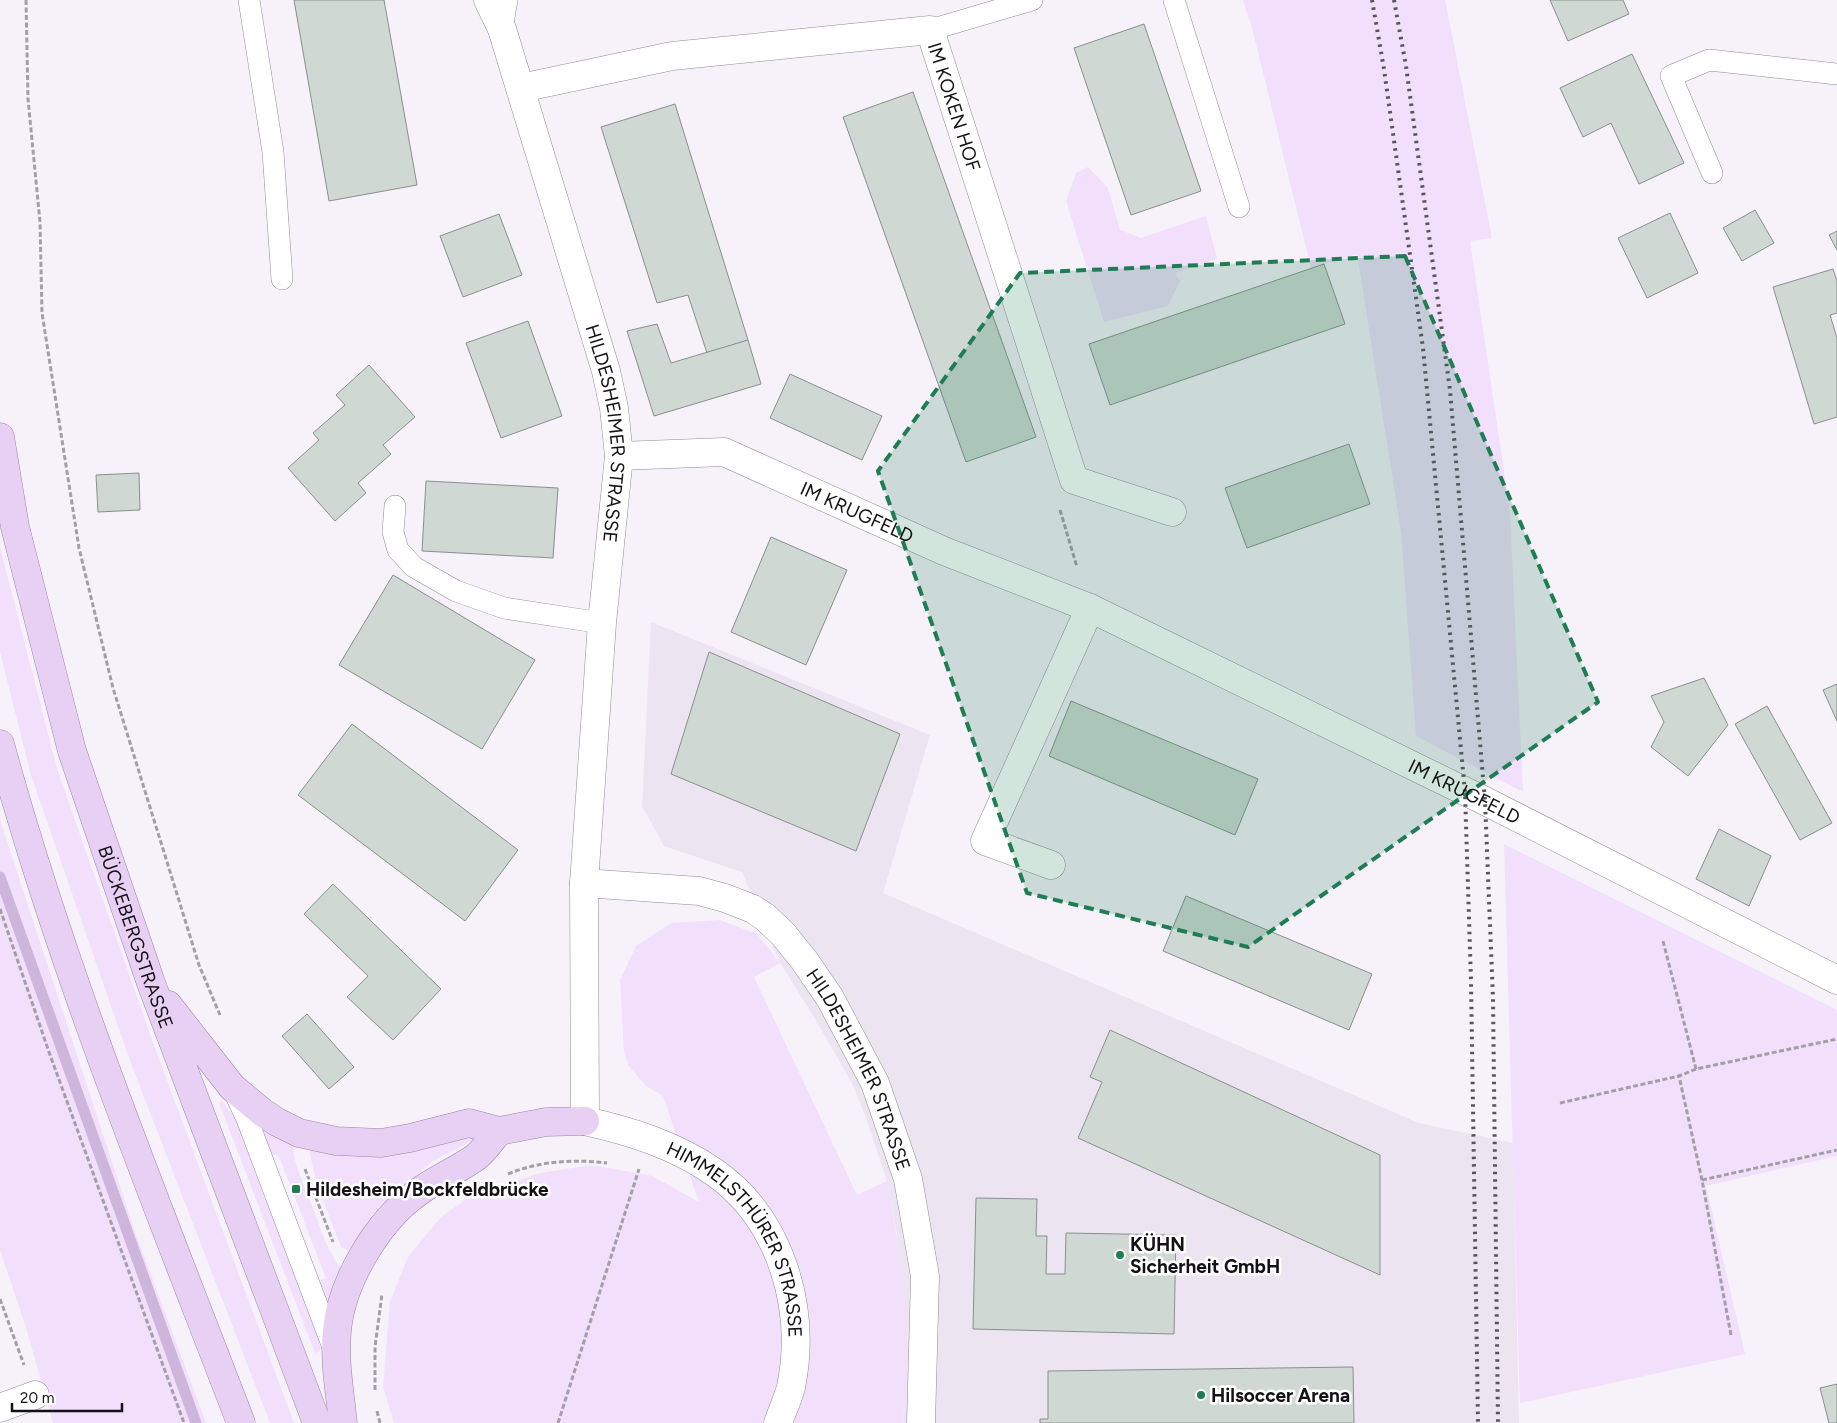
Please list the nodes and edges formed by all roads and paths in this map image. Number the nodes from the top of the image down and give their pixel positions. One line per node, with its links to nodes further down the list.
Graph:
1 (26, 0): 28 (path)
2 (249, 0): 13 (lane)
3 (488, 0): 7 (street, HILDESHEIMER STRASSE)
4 (507, 0): 7 (lane)
5 (1032, 0): 8 (lane)
6 (1174, 0): 12 (lane)
7 (502, 29): 10 (street, HILDESHEIMER STRASSE)
8 (930, 30): 10 (street, IM KOKEN HOF); 16 (street, IM KOKEN HOF)
9 (1837, 74): 11 (lane)
10 (521, 88): 15 (street, HILDESHEIMER STRASSE)
11 (1712, 173)
12 (1239, 206)
13 (282, 279)
14 (0, 437): 27 (highway, BÜCKEBERGSTRASSE)
15 (620, 456): 19 (street, IM KRUGFELD); 20 (street, HILDESHEIMER STRASSE)
16 (1074, 480): 18 (street); 19 (path)
17 (395, 506): 20 (lane)
18 (1172, 512)
19 (1090, 608): 22 (street); 26 (street, IM KRUGFELD)
20 (602, 623): 23 (street, HILDESHEIMER STRASSE)
21 (0, 744): 53 (highway)
22 (1051, 865)
23 (584, 883): 34 (street, HILDESHEIMER STRASSE); 59 (street, HILDESHEIMER STRASSE)
24 (0, 909): 52 (path)
25 (1663, 941): 30 (path)
26 (1837, 980)
27 (151, 983): 32 (highway); 54 (highway, BÜCKEBERGSTRASSE)
28 (220, 1015)
29 (1837, 1039): 30 (path)
30 (1696, 1069): 31 (path)
31 (1680, 1076): 33 (path); 41 (path)
32 (232, 1087): 36 (highway); 47 (lane)
33 (1560, 1103)
34 (584, 1120): 35 (highway); 58 (street, HIMMELSTHÜRER STRASSE)
35 (499, 1131): 36 (highway); 42 (highway)
36 (299, 1133): 42 (path)
37 (1837, 1150): 41 (path)
38 (613, 1164): 40 (path)
39 (631, 1166): 57 (path)
40 (504, 1175)
41 (1702, 1180): 46 (path)
42 (355, 1272): 45 (path); 47 (highway)
43 (382, 1287): 45 (path)
44 (0, 1299): 48 (path)
45 (382, 1299): 49 (path)
46 (1731, 1336)
47 (336, 1354): 55 (highway)
48 (35, 1395): 50 (street)
49 (376, 1395)
50 (0, 1408)
51 (377, 1409): 56 (path)
52 (184, 1423)
53 (241, 1423)
54 (317, 1423)
55 (343, 1423)
56 (380, 1423)
57 (558, 1423)
58 (778, 1423)
59 (921, 1423)

